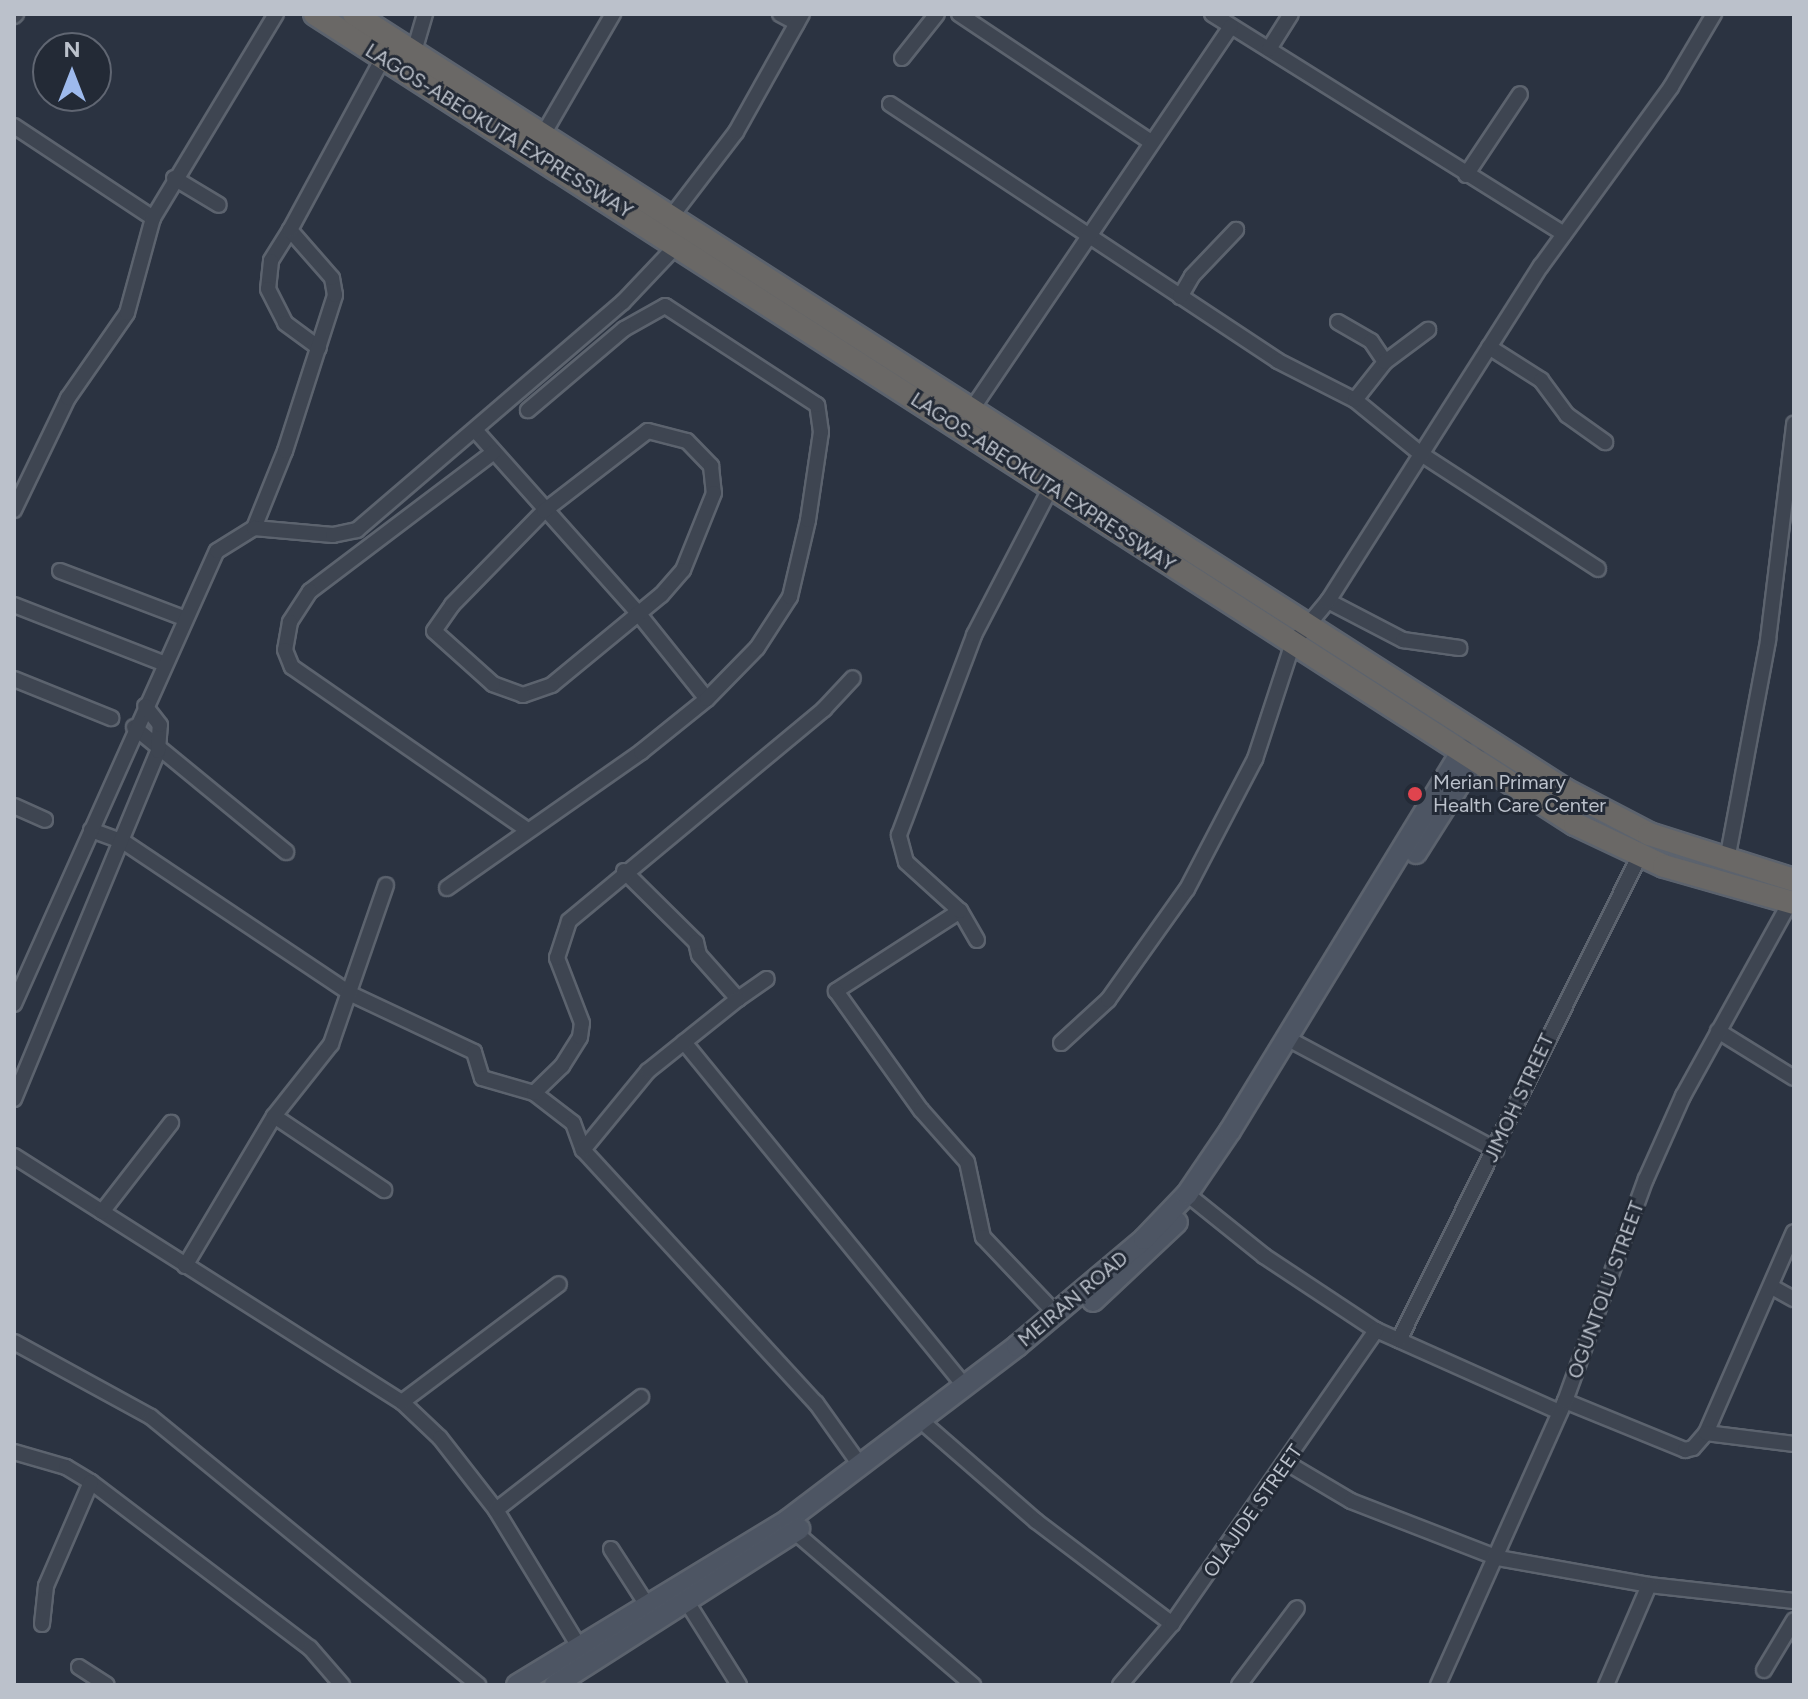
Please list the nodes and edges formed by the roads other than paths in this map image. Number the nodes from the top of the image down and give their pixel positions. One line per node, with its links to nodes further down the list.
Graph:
1 (276, 14): 24 (street)
2 (315, 14): 16 (highway, LAGOS-ABEOKUTA EXPRESSWAY)
3 (354, 14): 15 (highway, LAGOS-ABEOKUTA EXPRESSWAY)
4 (425, 14): 15 (street)
5 (613, 14): 21 (street)
6 (780, 14): 12 (street)
7 (937, 14): 17 (street)
8 (959, 14): 22 (street)
9 (1212, 14): 13 (street)
10 (1291, 14): 14 (street)
11 (1714, 14): 30 (street)
12 (800, 18): 26 (street)
13 (1231, 27): 14 (street); 22 (street)
14 (1269, 49): 23 (street)
15 (413, 55): 21 (highway, LAGOS-ABEOKUTA EXPRESSWAY)
16 (383, 58): 28 (street); 32 (highway, LAGOS-ABEOKUTA EXPRESSWAY)
17 (902, 58)
18 (1520, 94): 23 (street)
19 (890, 104): 31 (street)
20 (14, 126): 27 (street)
21 (544, 133): 26 (highway, LAGOS-ABEOKUTA EXPRESSWAY)
22 (1151, 142): 31 (street)
23 (1466, 175): 30 (street)
24 (174, 178): 25 (street); 27 (street)
25 (219, 205)
26 (671, 217): 40 (highway, LAGOS-ABEOKUTA EXPRESSWAY)
27 (153, 218): 49 (street)
28 (290, 230): 37 (street); 37 (street)
29 (1236, 230): 33 (street)
30 (1564, 234): 36 (street)
31 (1088, 237): 33 (street); 40 (street)
32 (677, 245): 43 (street); 48 (highway, LAGOS-ABEOKUTA EXPRESSWAY)
33 (1180, 297): 39 (street)
34 (1338, 322): 38 (street)
35 (1428, 330): 38 (street)
36 (1489, 347): 44 (street); 46 (street)
37 (319, 348): 51 (street)
38 (1385, 362): 39 (street)
39 (1355, 400): 46 (street)
40 (972, 409): 58 (highway, LAGOS-ABEOKUTA EXPRESSWAY)
41 (528, 410): 64 (street)
42 (1794, 424): 47 (street)
43 (475, 430): 45 (street); 51 (street)
44 (1605, 442)
45 (494, 452): 50 (street); 73 (street)
46 (1421, 454): 52 (street); 54 (street)
47 (1792, 484): 77 (street)
48 (1051, 487): 59 (highway, LAGOS-ABEOKUTA EXPRESSWAY); 82 (street)
49 (14, 510)
50 (544, 511): 56 (street); 56 (street); 56 (street)
51 (254, 528): 57 (street)
52 (1598, 569)
53 (60, 571): 57 (street)
54 (1328, 601): 58 (street); 60 (street)
55 (14, 605): 61 (street)
56 (638, 613): 64 (street)
57 (184, 618): 61 (street)
58 (1306, 625): 59 (street); 77 (highway, LAGOS-ABEOKUTA EXPRESSWAY)
59 (1293, 643): 69 (highway, LAGOS-ABEOKUTA EXPRESSWAY); 90 (street)
60 (1459, 648)
61 (163, 663): 65 (street)
62 (853, 678): 78 (street)
63 (14, 679): 66 (street)
64 (707, 699): 73 (street)
65 (145, 706): 67 (street); 68 (street)
66 (111, 718)
67 (134, 727): 68 (street); 72 (street)
68 (158, 751): 74 (street); 75 (street)
69 (1469, 754): 76 (highway, LAGOS-ABEOKUTA EXPRESSWAY); 91 (main road, MEIRAN ROAD); 101 (main road, MEIRAN ROAD)
70 (14, 806): 71 (street)
71 (45, 820)
72 (91, 830): 74 (street); 87 (street)
73 (527, 830): 80 (street)
74 (124, 842): 85 (street); 94 (street)
75 (286, 852)
76 (1639, 857): 81 (highway, LAGOS-ABEOKUTA EXPRESSWAY); 98 (street, JIMOH STREET)
77 (1727, 860): 81 (highway, LAGOS-ABEOKUTA EXPRESSWAY)
78 (624, 871): 86 (street); 93 (street)
79 (386, 885): 85 (street)
80 (447, 888)
81 (1793, 895): 88 (street, OGUNTOLU STREET)
82 (960, 911): 83 (street); 109 (street)
83 (977, 940)
84 (767, 979): 86 (street)
85 (351, 994): 93 (street); 95 (street)
86 (738, 999): 89 (street)
87 (14, 1004)
88 (1718, 1031): 92 (street); 116 (street, OGUNTOLU STREET)
89 (684, 1042): 97 (street); 113 (street)
90 (1061, 1043)
91 (1296, 1043): 98 (street); 101 (main road, MEIRAN ROAD)
92 (1794, 1078)
93 (534, 1093): 97 (street)
94 (14, 1099)
95 (274, 1116): 100 (street); 105 (street)
96 (171, 1123): 102 (street)
97 (583, 1150): 122 (street)
98 (1496, 1150): 111 (street, JIMOH STREET)
99 (14, 1156): 102 (street)
100 (384, 1190)
101 (1191, 1198): 104 (main road, MEIRAN ROAD); 110 (street)
102 (102, 1212): 105 (street)
103 (1794, 1232): 107 (street)
104 (1149, 1244): 109 (main road, MEIRAN ROAD); 117 (main road, MEIRAN ROAD)
105 (185, 1266): 115 (street)
106 (559, 1284): 115 (street)
107 (1772, 1287): 108 (street); 118 (street)
108 (1794, 1299)
109 (1056, 1314): 113 (main road, MEIRAN ROAD)
110 (1376, 1330): 111 (street); 121 (street, OLAJIDE STREET)
111 (1399, 1340): 116 (street)
112 (14, 1342): 141 (street)
113 (965, 1386): 122 (main road, MEIRAN ROAD)
114 (641, 1397): 124 (street)
115 (402, 1402): 124 (street)
116 (1562, 1407): 118 (street); 127 (street, OGUNTOLU STREET)
117 (928, 1427): 125 (main road, MEIRAN ROAD); 135 (street)
118 (1706, 1433): 119 (street)
119 (1794, 1444)
120 (14, 1452): 123 (street)
121 (1287, 1463): 127 (street); 135 (street, OLAJIDE STREET)
122 (860, 1465): 131 (main road, MEIRAN ROAD)
123 (91, 1482): 134 (street); 140 (street)
124 (496, 1510): 136 (street)
125 (795, 1532): 130 (main road, MEIRAN ROAD); 145 (street)
126 (611, 1549): 131 (street)
127 (1498, 1558): 128 (street); 148 (street, OGUNTOLU STREET)
128 (1649, 1585): 129 (street); 149 (street)
129 (1794, 1601)
130 (687, 1602): 136 (main road, MEIRAN ROAD); 144 (street)
131 (649, 1608): 136 (main road, MEIRAN ROAD)
132 (1297, 1608): 147 (street)
133 (1794, 1620): 138 (street)
134 (42, 1624)
135 (1172, 1624): 146 (street, OLAJIDE STREET)
136 (585, 1656): 142 (main road, MEIRAN ROAD); 143 (main road, MEIRAN ROAD)
137 (79, 1667): 139 (street)
138 (1764, 1670)
139 (107, 1685)
140 (342, 1685)
141 (478, 1685)
142 (517, 1685)
143 (555, 1685)
144 (739, 1685)
145 (973, 1685)
146 (1120, 1685)
147 (1239, 1685)
148 (1438, 1685)
149 (1606, 1685)

